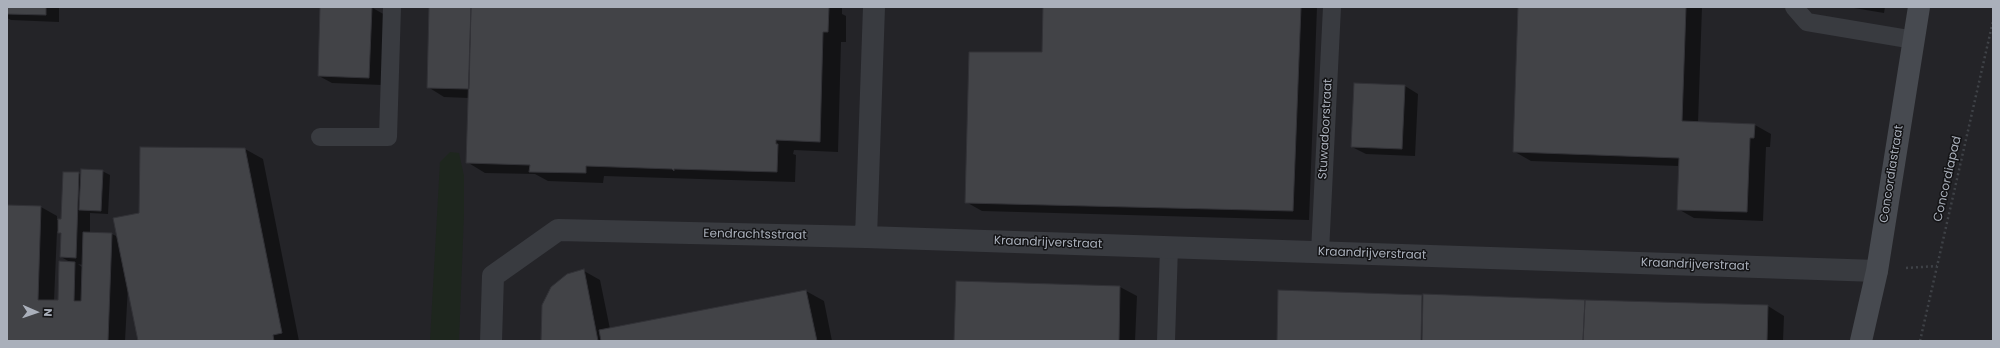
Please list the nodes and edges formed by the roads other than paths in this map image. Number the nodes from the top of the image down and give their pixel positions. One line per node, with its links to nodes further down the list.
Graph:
1 (392, 7): 7 (lane)
2 (874, 7): 8 (street)
3 (1332, 7): 10 (lane, Stuwadoorstraat)
4 (1794, 7): 6 (lane)
5 (1919, 7): 6 (street, Concordiastraat)
6 (1914, 40): 11 (street, Concordiastraat)
7 (320, 137)
8 (866, 238): 9 (street, Kraandrijverstraat); 12 (street, Eendrachtsstraat)
9 (1169, 247): 10 (street, Kraandrijverstraat); 13 (lane)
10 (1320, 252): 11 (street, Kraandrijverstraat)
11 (1877, 271): 14 (street, Concordiastraat)
12 (491, 341)
13 (1166, 341)
14 (1861, 341)

